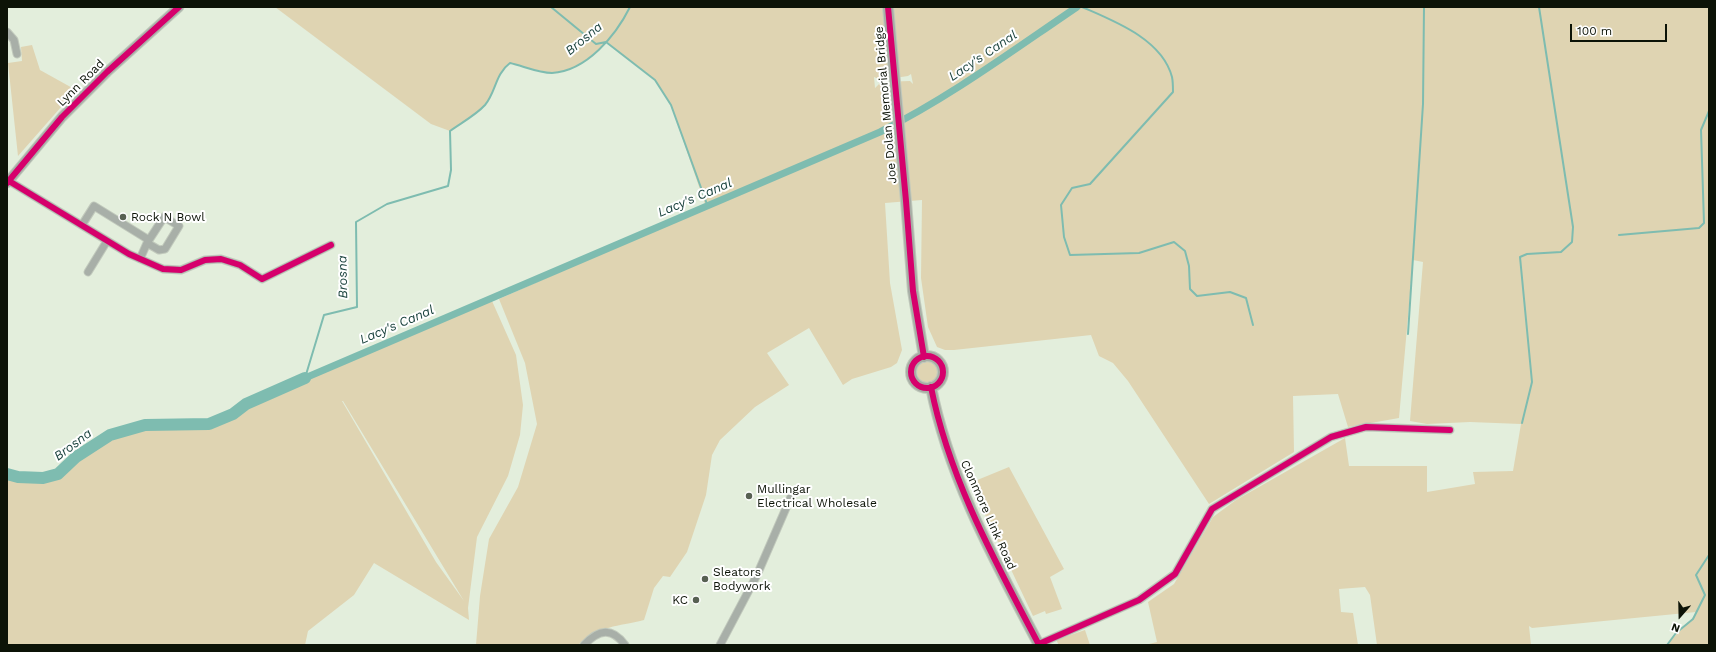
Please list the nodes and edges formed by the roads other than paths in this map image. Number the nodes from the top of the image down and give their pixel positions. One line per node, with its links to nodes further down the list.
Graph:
1 (179, 7): 5 (street, Lynn Road)
2 (888, 7): 11 (main road, Joe Dolan Memorial Bridge)
3 (7, 32): 4 (street)
4 (17, 54)
5 (8, 182): 6 (street)
6 (82, 226): 7 (street); 9 (street)
7 (108, 241): 9 (street); 10 (street)
8 (331, 245): 9 (street)
9 (140, 259)
10 (88, 272)
11 (924, 357): 12 (main road); 12 (main road)
12 (931, 387): 18 (main road, Clonmore Link Road)
13 (1450, 430): 18 (street)
14 (793, 492): 17 (street)
15 (584, 645): 16 (street)
16 (625, 645)
17 (720, 645)
18 (1039, 645)

